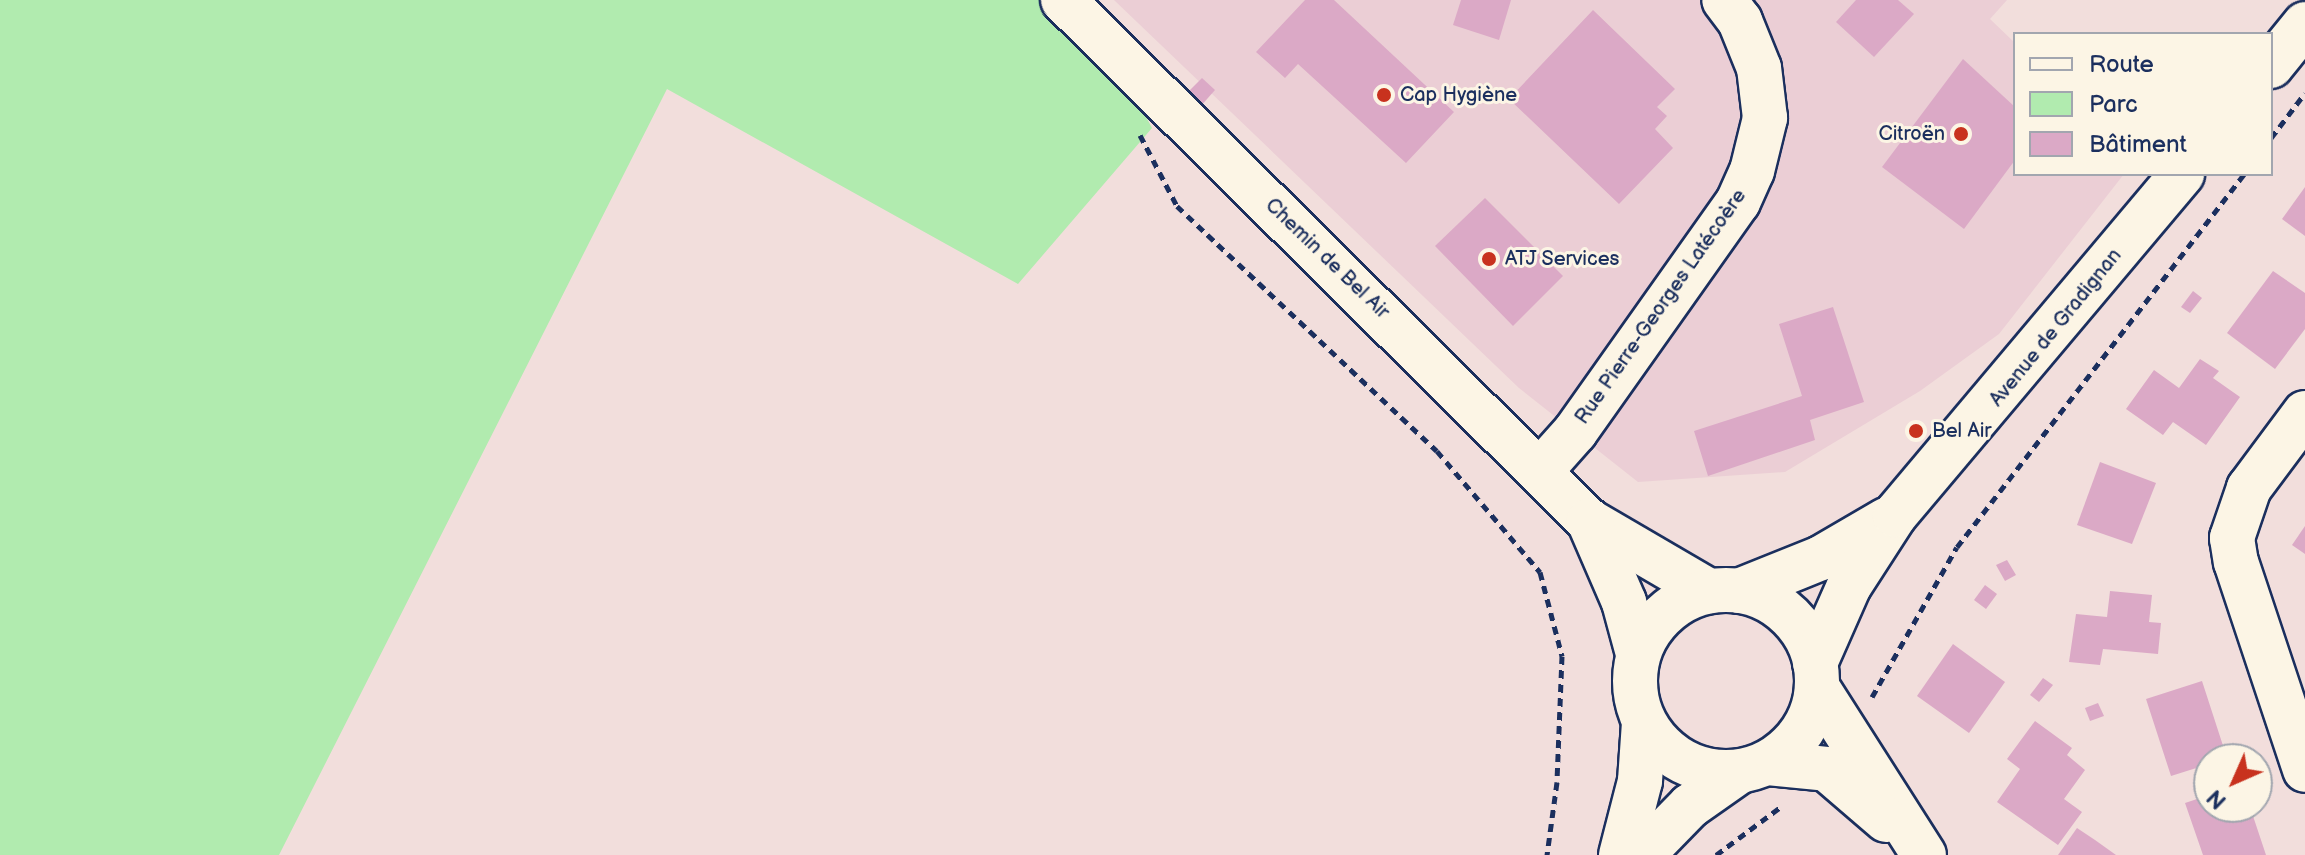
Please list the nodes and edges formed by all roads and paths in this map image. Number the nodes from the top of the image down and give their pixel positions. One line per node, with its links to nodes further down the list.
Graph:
1 (1063, 0): 11 (street, Chemin de Bel Air)
2 (1724, 0): 11 (street, Rue Pierre-Georges Latécoère)
3 (2305, 24): 4 (street)
4 (2273, 64)
5 (2305, 93): 7 (path)
6 (1137, 127): 22 (path)
7 (2273, 135)
8 (2180, 176): 12 (street, Avenue de Gradignan)
9 (2242, 176): 18 (path)
10 (2305, 413): 20 (street)
11 (1542, 469): 13 (street, Chemin de Bel Air)
12 (1895, 515): 14 (street, Avenue de Gradignan); 16 (street, Avenue de Gradignan)
13 (1589, 521): 14 (street, Chemin de Bel Air); 15 (street, Chemin de Bel Air)
14 (1724, 591): 15 (street); 16 (street)
15 (1638, 654): 17 (street)
16 (1816, 675): 18 (street); 19 (street)
17 (1644, 723): 19 (street); 23 (street)
18 (1838, 753): 19 (street); 21 (street); 25 (path)
19 (1752, 768): 24 (street)
20 (2305, 770)
21 (1922, 853)
22 (1547, 855)
23 (1621, 855)
24 (1642, 855)
25 (1716, 855)

